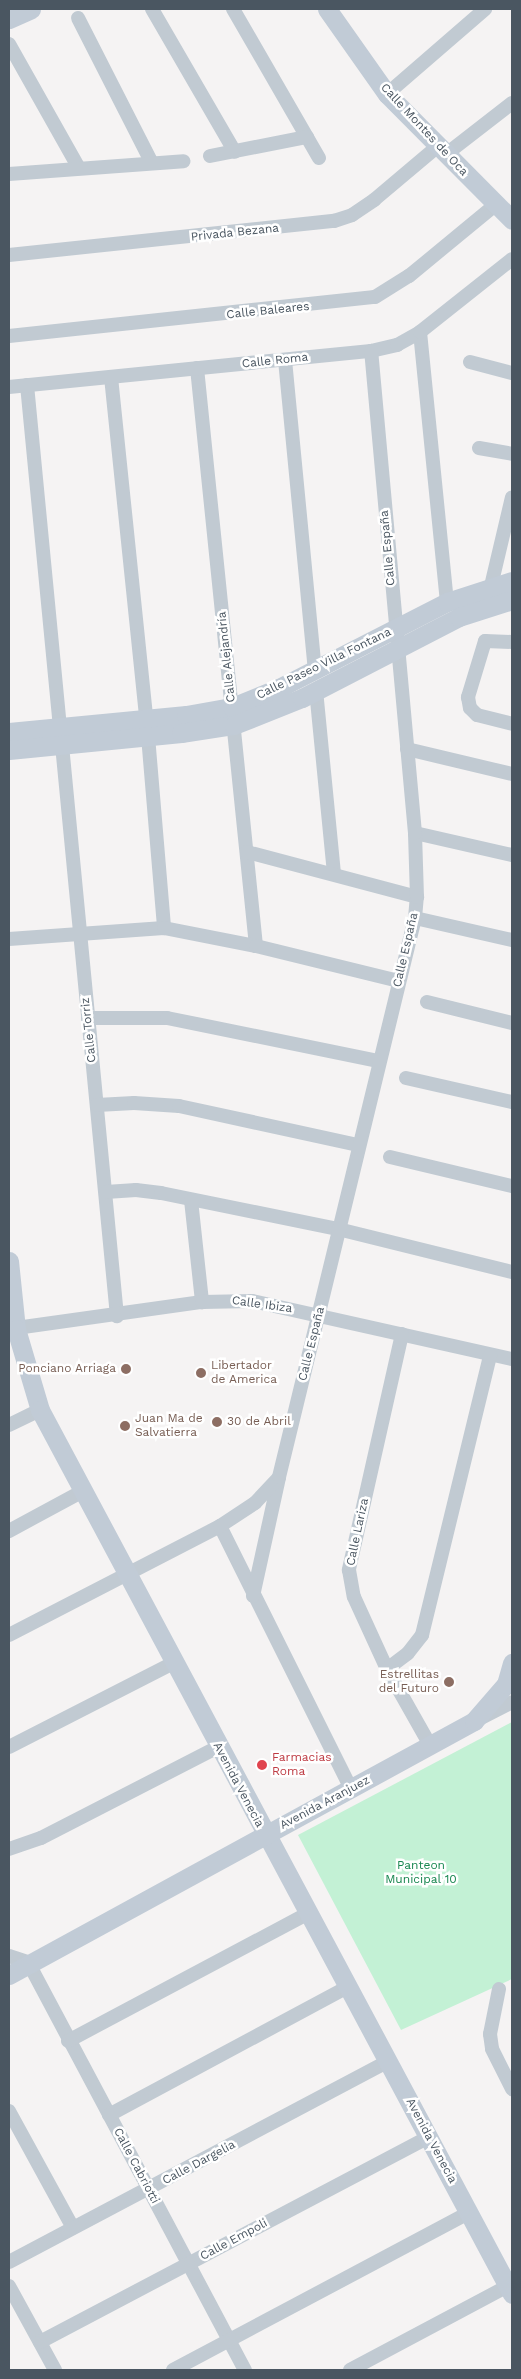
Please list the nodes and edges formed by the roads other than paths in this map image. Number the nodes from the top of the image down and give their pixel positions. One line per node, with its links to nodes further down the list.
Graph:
1 (31, 9): 7 (street)
2 (233, 9): 11 (street)
3 (327, 9): 9 (street, Calle Montes de Oca)
4 (485, 9): 9 (street)
5 (157, 10): 13 (street)
6 (78, 18): 16 (street)
7 (9, 19)
8 (9, 44): 18 (street)
9 (387, 94): 12 (street, Calle Montes de Oca)
10 (512, 102): 12 (street, Privada Bezana)
11 (307, 137): 13 (street); 15 (street)
12 (441, 151): 20 (street, Calle Montes de Oca); 22 (street, Privada Bezana)
13 (235, 152): 14 (street)
14 (210, 156)
15 (319, 158)
16 (151, 161): 17 (street); 18 (street)
17 (184, 161)
18 (79, 168): 19 (street)
19 (9, 174)
20 (495, 204): 21 (street, Calle Montes de Oca); 25 (street, Calle Baleares)
21 (512, 220)
22 (9, 255)
23 (512, 259): 24 (street, Calle Roma)
24 (420, 332): 26 (street, Calle Roma); 40 (street)
25 (9, 336)
26 (371, 351): 27 (street, Calle Roma); 41 (street, Calle España)
27 (285, 360): 29 (street, Calle Roma); 44 (street)
28 (470, 362): 30 (street)
29 (197, 368): 31 (street, Calle Roma); 46 (street, Calle Alejandría)
30 (512, 373)
31 (111, 377): 32 (street, Calle Roma); 48 (street)
32 (27, 385): 33 (street, Calle Roma); 50 (street, Calle Torriz)
33 (9, 387)
34 (479, 448): 35 (street)
35 (512, 454)
36 (512, 497): 38 (street)
37 (512, 581): 38 (street, Calle Paseo Villa Fontana)
38 (491, 586): 40 (street, Calle Paseo Villa Fontana)
39 (512, 600): 43 (street, Calle Paseo Villa Fontana)
40 (447, 602): 41 (street, Calle Paseo Villa Fontana)
41 (396, 629): 43 (street, Calle España); 44 (street, Calle Paseo Villa Fontana)
42 (512, 642): 47 (street)
43 (398, 649): 45 (street, Calle Paseo Villa Fontana); 51 (street, Calle España)
44 (315, 670): 46 (street, Calle Paseo Villa Fontana)
45 (316, 690): 46 (street, Calle Paseo Villa Fontana); 57 (street)
46 (233, 716): 48 (street, Calle Paseo Villa Fontana); 55 (street, Calle Alejandría)
47 (512, 724)
48 (147, 728): 50 (street, Calle Paseo Villa Fontana); 60 (street)
49 (9, 732): 50 (street, Calle Paseo Villa Fontana)
50 (61, 736): 52 (street, Calle Paseo Villa Fontana); 61 (street, Calle Torriz)
51 (407, 749): 53 (street); 54 (street, Calle España)
52 (9, 750)
53 (512, 774)
54 (414, 833): 56 (street); 58 (street, Calle España)
55 (247, 852): 57 (street); 64 (street, Calle Alejandría)
56 (512, 855)
57 (334, 874): 58 (street)
58 (417, 897): 59 (street, Calle España)
59 (415, 918): 63 (street); 65 (street, Calle España)
60 (164, 928): 61 (street); 64 (street)
61 (80, 933): 62 (street); 67 (street, Calle Torriz)
62 (9, 939)
63 (512, 940)
64 (256, 946): 65 (street)
65 (399, 981): 69 (street, Calle España)
66 (427, 1002): 68 (street)
67 (88, 1018): 69 (street); 72 (street, Calle Torriz)
68 (512, 1023)
69 (380, 1061): 73 (street, Calle España)
70 (406, 1078): 71 (street)
71 (512, 1102)
72 (96, 1105): 73 (street); 76 (street, Calle Torriz)
73 (358, 1145): 78 (street, Calle España)
74 (390, 1157): 75 (street)
75 (512, 1186)
76 (106, 1192): 77 (street); 83 (street, Calle Torriz)
77 (191, 1200): 78 (street); 81 (street)
78 (338, 1230): 80 (street); 82 (street, Calle España)
79 (9, 1261): 84 (street, Avenida Venecia)
80 (512, 1272)
81 (202, 1302): 82 (street, Calle Ibiza); 83 (street, Calle Ibiza)
82 (319, 1315): 85 (street, Calle Ibiza); 90 (street, Calle España)
83 (117, 1316): 84 (street, Calle Ibiza)
84 (12, 1329): 88 (street, Avenida Venecia)
85 (402, 1334): 86 (street, Calle Ibiza); 99 (street, Calle Lariza)
86 (490, 1355): 87 (street, Calle Ibiza); 99 (street)
87 (512, 1359)
88 (40, 1410): 89 (street); 91 (street, Avenida Venecia)
89 (9, 1425)
90 (279, 1477): 92 (street, Calle España); 95 (street, Calle España)
91 (81, 1492): 93 (street); 94 (street, Avenida Venecia)
92 (220, 1526): 94 (street, Calle España); 95 (street)
93 (9, 1531)
94 (127, 1575): 96 (street, Calle España); 97 (street, Avenida Venecia)
95 (253, 1596): 105 (street)
96 (9, 1635)
97 (173, 1663): 103 (street); 104 (street, Avenida Venecia)
98 (512, 1663): 101 (street, Avenida Aranjuez)
99 (387, 1669): 102 (street, Calle Lariza)
100 (512, 1702): 101 (street)
101 (474, 1721): 102 (street, Avenida Aranjuez)
102 (430, 1745): 105 (street, Avenida Aranjuez)
103 (9, 1747)
104 (218, 1747): 106 (street, Avenida Venecia); 107 (street)
105 (351, 1789): 106 (street, Avenida Aranjuez)
106 (265, 1835): 108 (street, Avenida Venecia); 110 (street, Avenida Aranjuez)
107 (9, 1849)
108 (307, 1914): 112 (street, Avenida Venecia); 114 (street)
109 (9, 1956): 110 (street)
110 (28, 1962): 111 (street, Avenida Aranjuez); 114 (street, Calle Cabriotti)
111 (9, 1975)
112 (348, 1987): 115 (street, Avenida Venecia); 118 (street)
113 (499, 1989): 116 (street)
114 (68, 2041): 118 (street, Calle Cabriotti)
115 (388, 2061): 119 (street, Avenida Venecia); 120 (street, Calle Dargelia)
116 (512, 2089)
117 (9, 2111): 122 (street)
118 (109, 2115): 120 (street, Calle Cabriotti)
119 (428, 2137): 121 (street, Avenida Venecia); 124 (street, Calle Empoli)
120 (148, 2190): 122 (street, Calle Dargelia); 124 (street, Calle Cabriotti)
121 (470, 2212): 126 (street, Avenida Venecia); 127 (street)
122 (73, 2228): 123 (street, Calle Dargelia)
123 (9, 2262)
124 (188, 2264): 127 (street, Calle Cabriotti); 128 (street, Calle Empoli)
125 (9, 2286): 128 (street)
126 (510, 2290): 132 (street)
127 (229, 2341): 130 (street); 131 (street, Calle Cabriotti)
128 (40, 2342): 129 (street)
129 (55, 2370)
130 (173, 2370)
131 (245, 2370)
132 (350, 2370)

